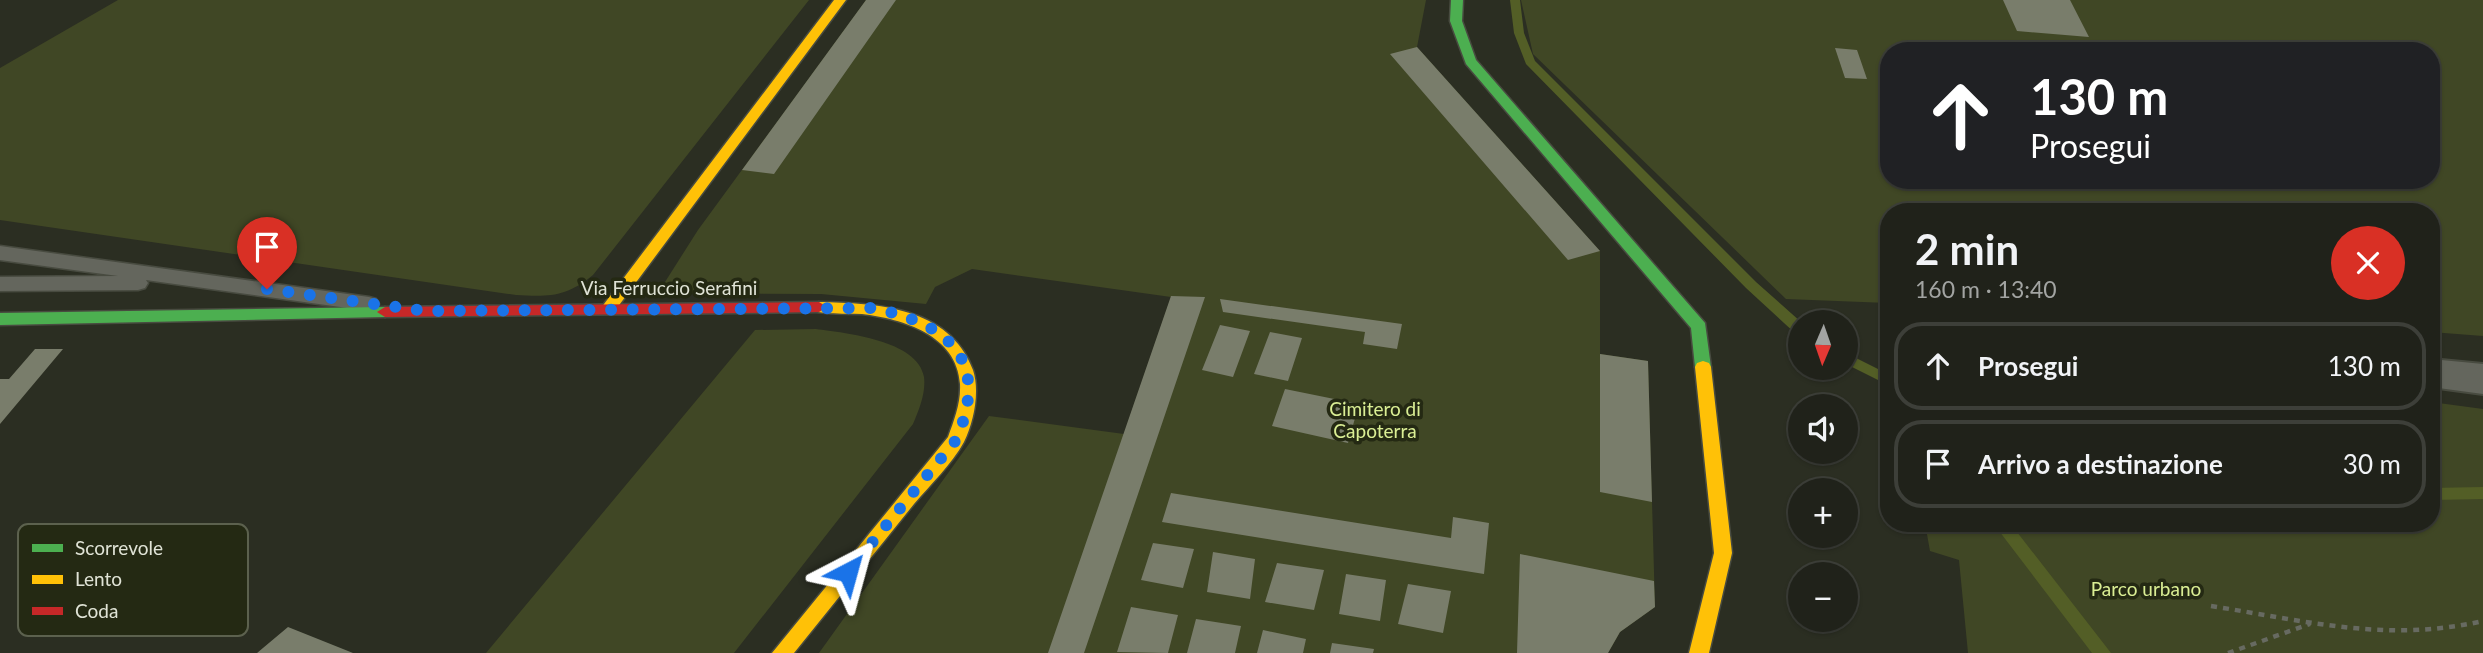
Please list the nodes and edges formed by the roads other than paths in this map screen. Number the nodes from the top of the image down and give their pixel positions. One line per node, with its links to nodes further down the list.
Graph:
1 (840, 0): 6 (street)
2 (1457, 0): 12 (street)
3 (0, 253): 4 (lane)
4 (214, 282): 5 (lane); 7 (lane)
5 (0, 284)
6 (609, 308): 7 (street, Via Ferruccio Serafini); 11 (street, Via Ferruccio Serafini)
7 (425, 311): 8 (street, Via Ferruccio Serafini)
8 (0, 318)
9 (2440, 374): 10 (street)
10 (2483, 379)
11 (782, 653)
12 (1699, 653)

